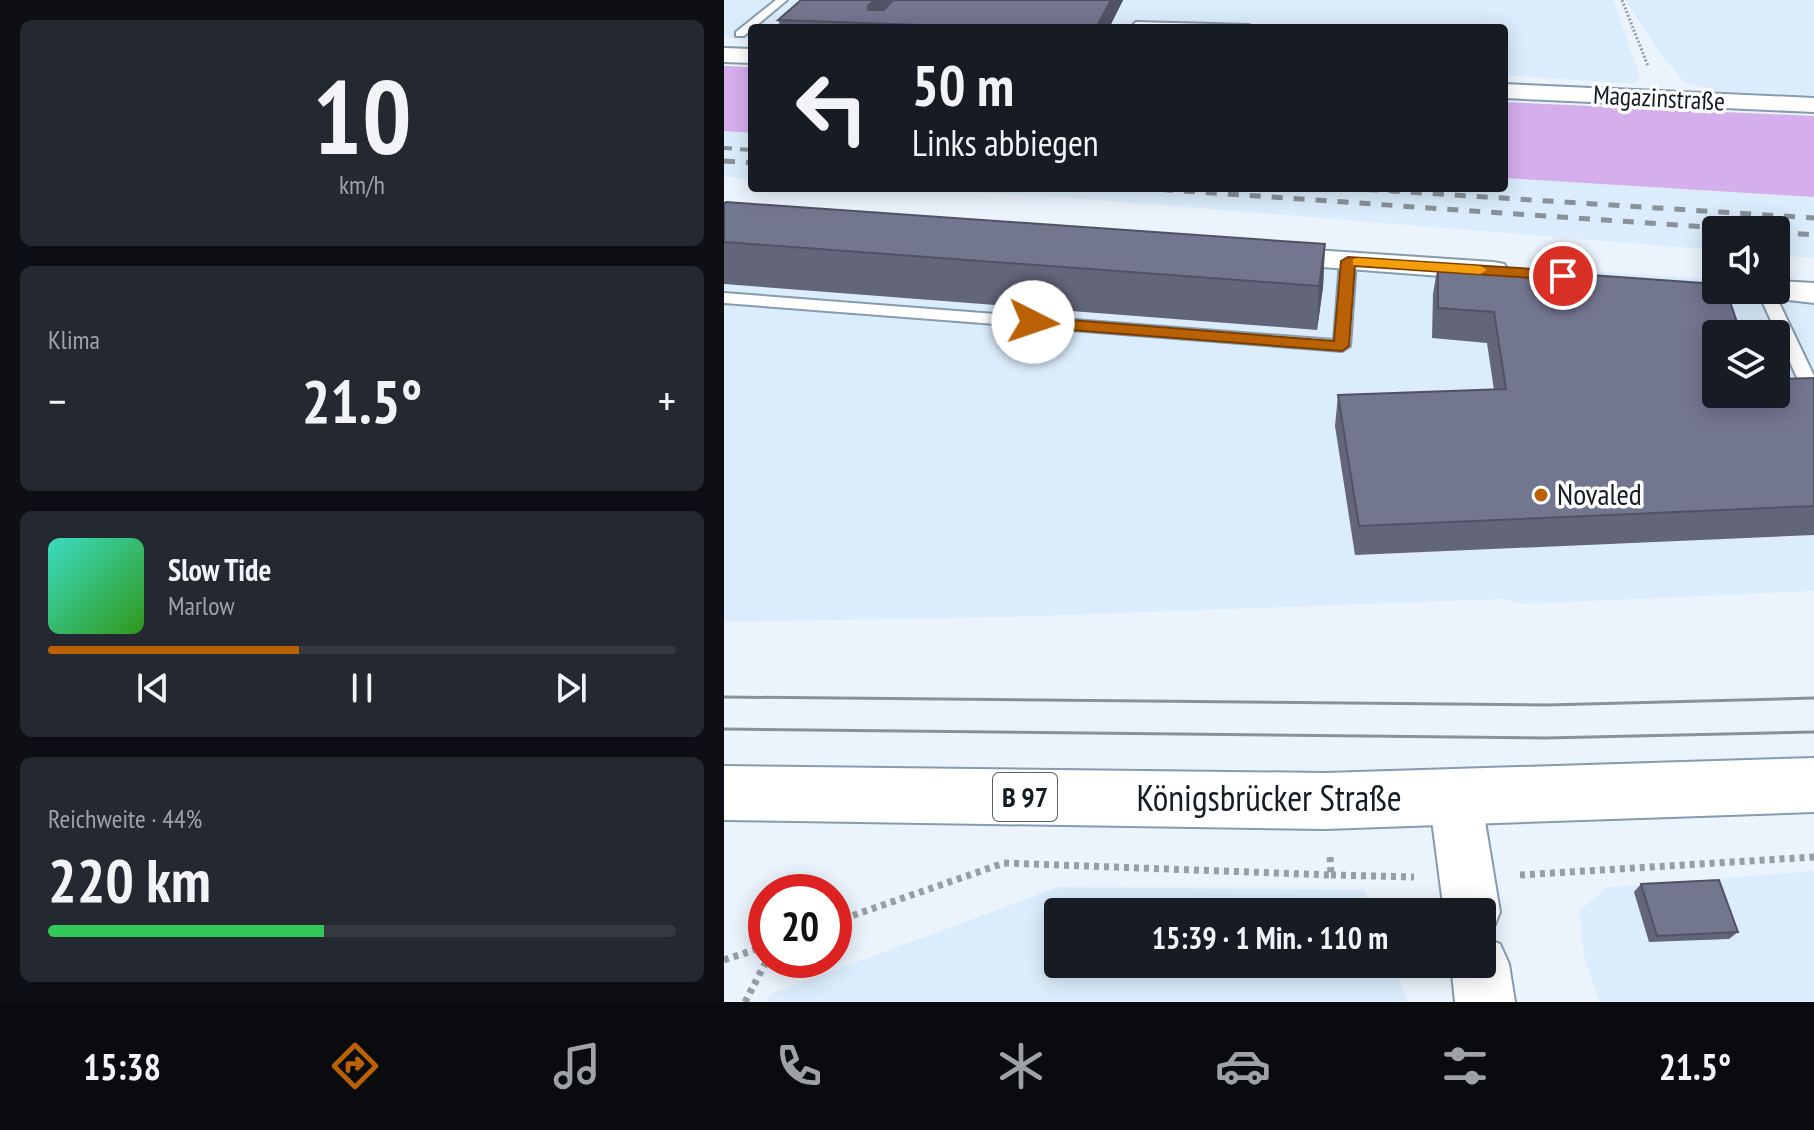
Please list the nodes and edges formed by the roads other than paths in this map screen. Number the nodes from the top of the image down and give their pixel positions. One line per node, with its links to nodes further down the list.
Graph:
1 (782, 0): 2 (lane)
2 (752, 24)
3 (748, 28): 4 (lane)
4 (740, 34)
5 (724, 55): 6 (street)
6 (748, 56)
7 (1508, 91): 8 (street, Magazinstraße)
8 (1814, 105)
9 (1239, 254): 10 (street)
10 (1348, 261): 11 (street); 14 (lane)
11 (1517, 273)
12 (1790, 291): 13 (street)
13 (1814, 293)
14 (724, 298)
15 (1772, 304): 16 (lane)
16 (1809, 384)
17 (1814, 785): 19 (main road, Königsbrücker Straße / B 97)
18 (724, 793): 19 (main road, Königsbrücker Straße / B 97)
19 (1455, 797): 20 (street)
20 (1469, 895)
21 (1482, 978): 22 (street)
22 (1485, 1002)

